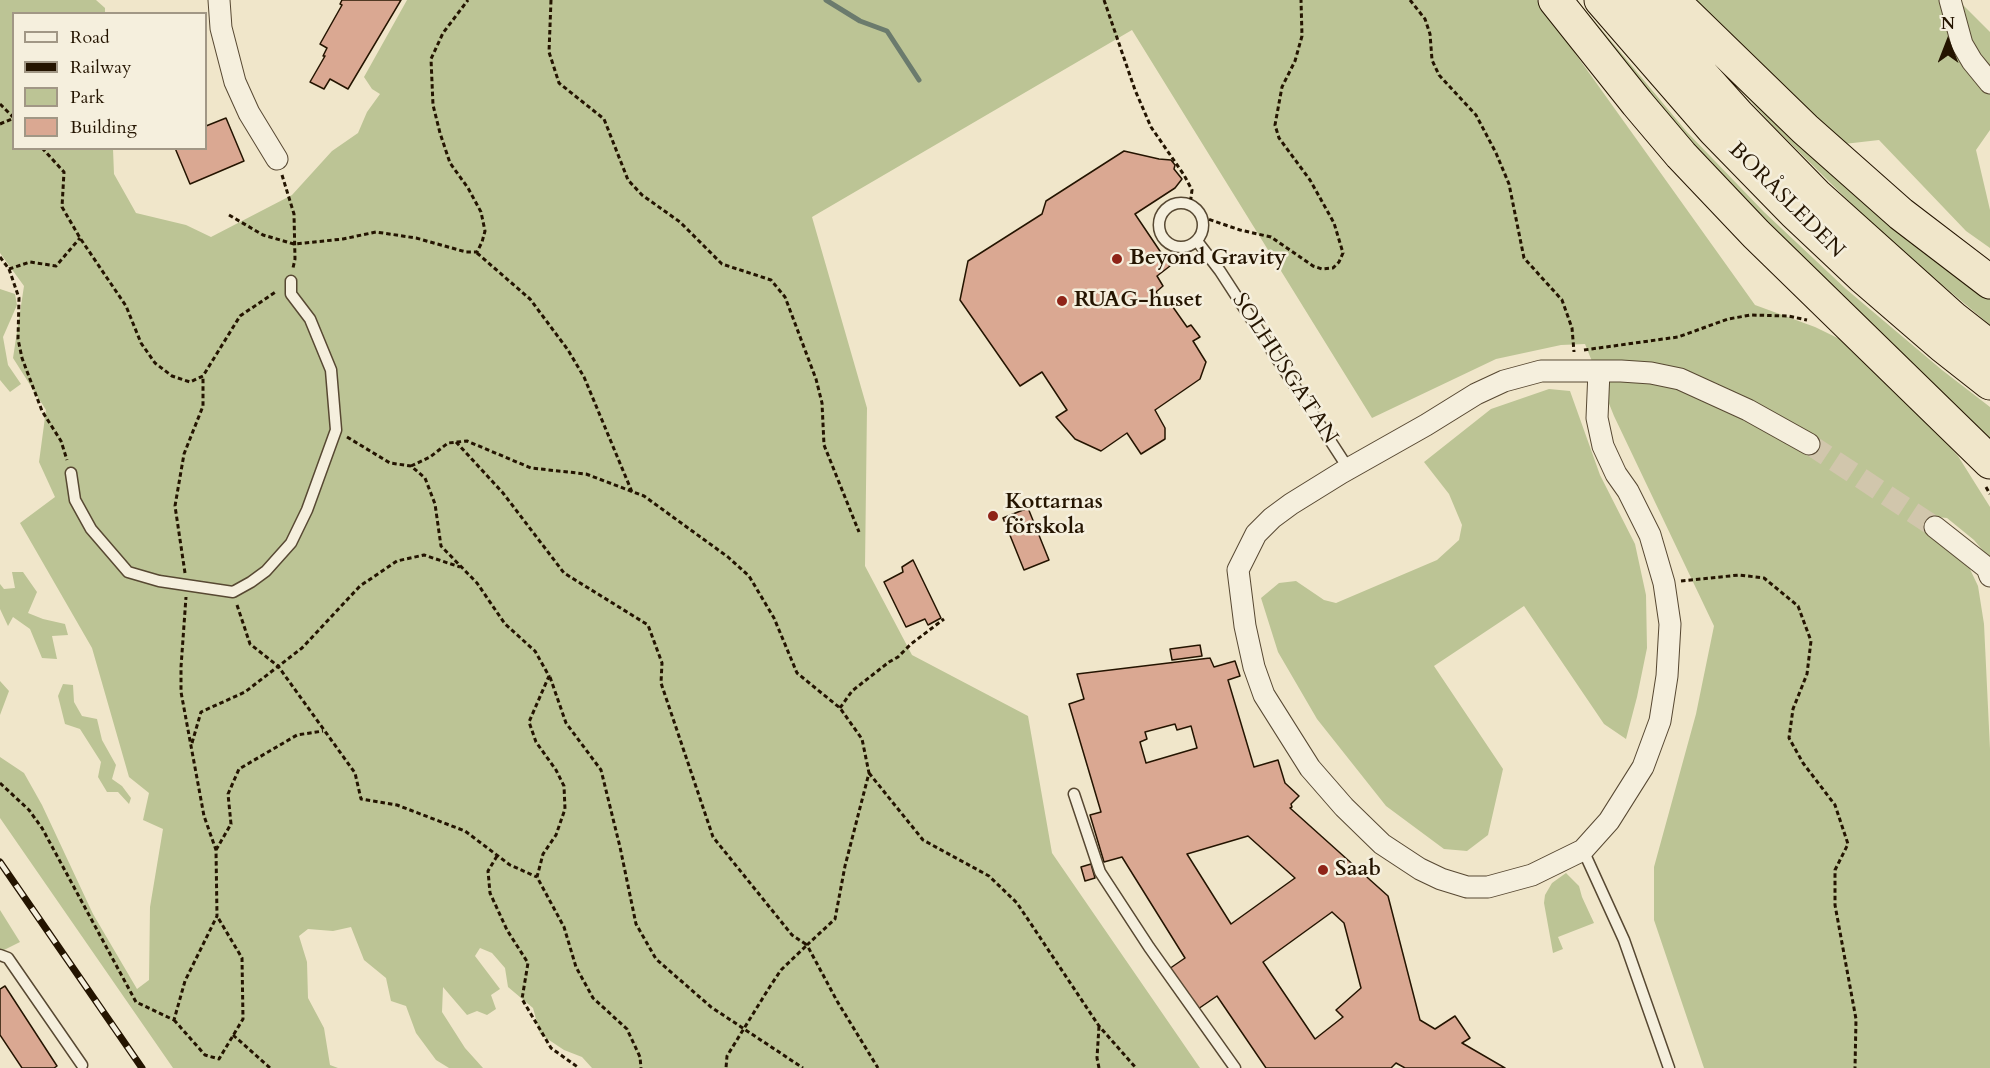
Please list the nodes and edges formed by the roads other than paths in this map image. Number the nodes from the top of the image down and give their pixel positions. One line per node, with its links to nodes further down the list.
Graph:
1 (219, 0): 8 (street)
2 (1555, 0): 16 (highway)
3 (1600, 0): 14 (highway, BORÅSLEDEN)
4 (1639, 0): 12 (highway, BORÅSLEDEN)
5 (1672, 0): 11 (highway)
6 (1950, 0): 7 (street)
7 (1990, 83)
8 (277, 159)
9 (1197, 241): 9 (lane); 17 (lane, SOLHUSGATAN)
10 (291, 281): 18 (lane)
11 (1990, 282)
12 (1990, 347)
13 (1599, 371): 15 (street, SOLHUSGATAN); 17 (street, SOLHUSGATAN); 22 (street, SOLHUSGATAN)
14 (1990, 383)
15 (1809, 444)
16 (1990, 462)
17 (1348, 468): 22 (street, SOLHUSGATAN)
18 (71, 473)
19 (1935, 527): 20 (street)
20 (1990, 576)
21 (1074, 794): 25 (lane)
22 (1583, 850): 26 (lane)
23 (0, 956): 24 (lane)
24 (82, 1065)
25 (1235, 1068)
26 (1669, 1068)

